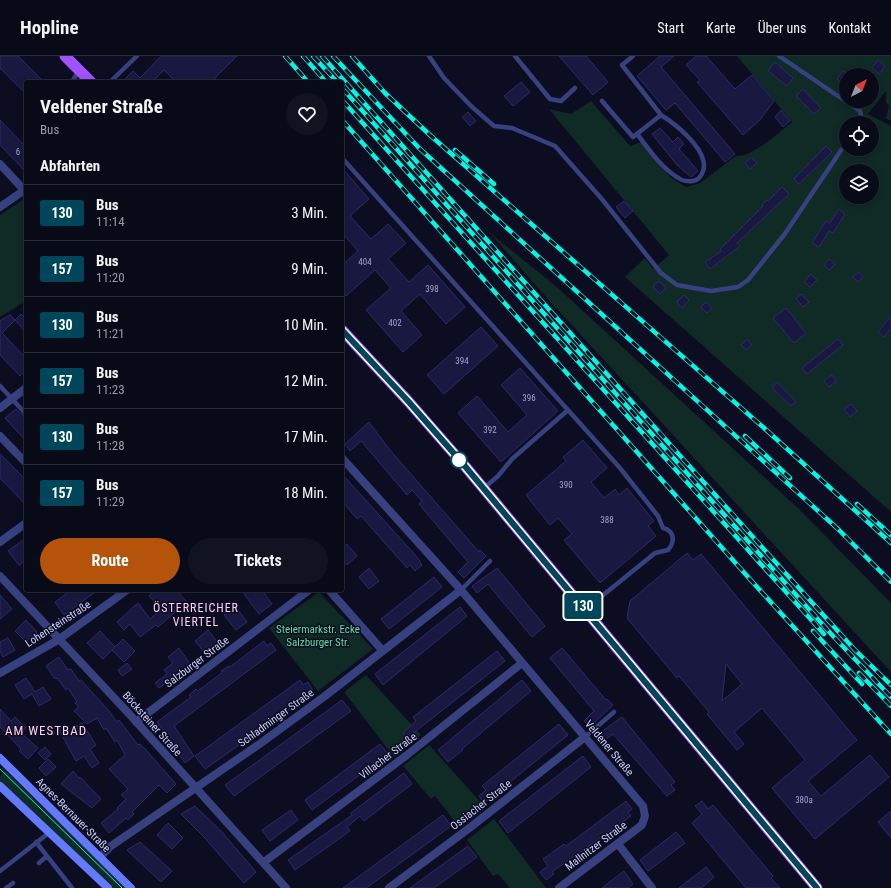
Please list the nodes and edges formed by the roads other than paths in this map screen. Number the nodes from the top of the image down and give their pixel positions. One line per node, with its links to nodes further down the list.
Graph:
1 (65, 56): 7 (main road)
2 (137, 56): 10 (lane)
3 (429, 56): 16 (lane)
4 (515, 56): 11 (lane)
5 (633, 56): 13 (lane)
6 (779, 56): 14 (lane)
7 (79, 70): 8 (lane); 9 (main road)
8 (73, 80)
9 (89, 80)
10 (112, 80)
11 (575, 88)
12 (602, 101): 15 (lane)
13 (661, 115): 15 (lane); 15 (lane)
14 (861, 116)
15 (637, 134)
16 (839, 153)
17 (344, 160): 27 (lane)
18 (0, 164): 19 (street)
19 (24, 189)
20 (24, 191): 21 (street)
21 (0, 207)
22 (344, 332): 32 (main road)
23 (0, 386): 25 (lane)
24 (24, 390): 25 (street)
25 (12, 399): 26 (street); 28 (lane)
26 (0, 408)
27 (568, 410): 32 (lane); 41 (lane)
28 (24, 412)
29 (0, 436): 31 (street)
30 (344, 460): 37 (street, Veldener Straße)
31 (24, 461)
32 (484, 488): 41 (main road)
33 (24, 524): 34 (street)
34 (0, 542)
35 (490, 561): 37 (lane)
36 (0, 576): 42 (street, Böcksteiner Straße)
37 (461, 590): 43 (street, Schladminger Straße); 44 (street, Veldener Straße)
38 (124, 592): 42 (street, Lohensteinstraße)
39 (306, 592): 47 (street, Salzburger Straße)
40 (331, 592): 43 (street)
41 (586, 610): 70 (main road)
42 (58, 640): 45 (street, Lohensteinstraße); 47 (street, Böcksteiner Straße)
43 (383, 651): 51 (street, Schladminger Straße)
44 (522, 664): 48 (street, Veldener Straße); 58 (street, Villacher Straße)
45 (0, 673)
46 (614, 712): 48 (lane)
47 (136, 722): 51 (street, Böcksteiner Straße)
48 (585, 737): 52 (street, Veldener Straße); 67 (street, Ossiacher Straße)
49 (0, 758): 57 (main road, Agnes-Bernauer-Straße)
50 (0, 786): 53 (main road)
51 (196, 789): 57 (street, Schladminger Straße); 58 (street, Böcksteiner Straße)
52 (644, 821): 55 (street, Mallnitzer Straße)
53 (50, 832): 54 (lane); 64 (main road)
54 (36, 842): 56 (lane); 60 (lane)
55 (618, 844): 68 (street, Mallnitzer Straße); 69 (street)
56 (47, 856): 59 (lane); 63 (lane)
57 (100, 857): 65 (main road, Agnes-Bernauer-Straße)
58 (264, 862): 66 (street, Böcksteiner Straße)
59 (39, 863)
60 (0, 871)
61 (13, 883): 62 (lane)
62 (6, 888)
63 (72, 888)
64 (108, 888)
65 (131, 888)
66 (286, 888)
67 (389, 888)
68 (559, 888)
69 (652, 888)
70 (817, 888)

